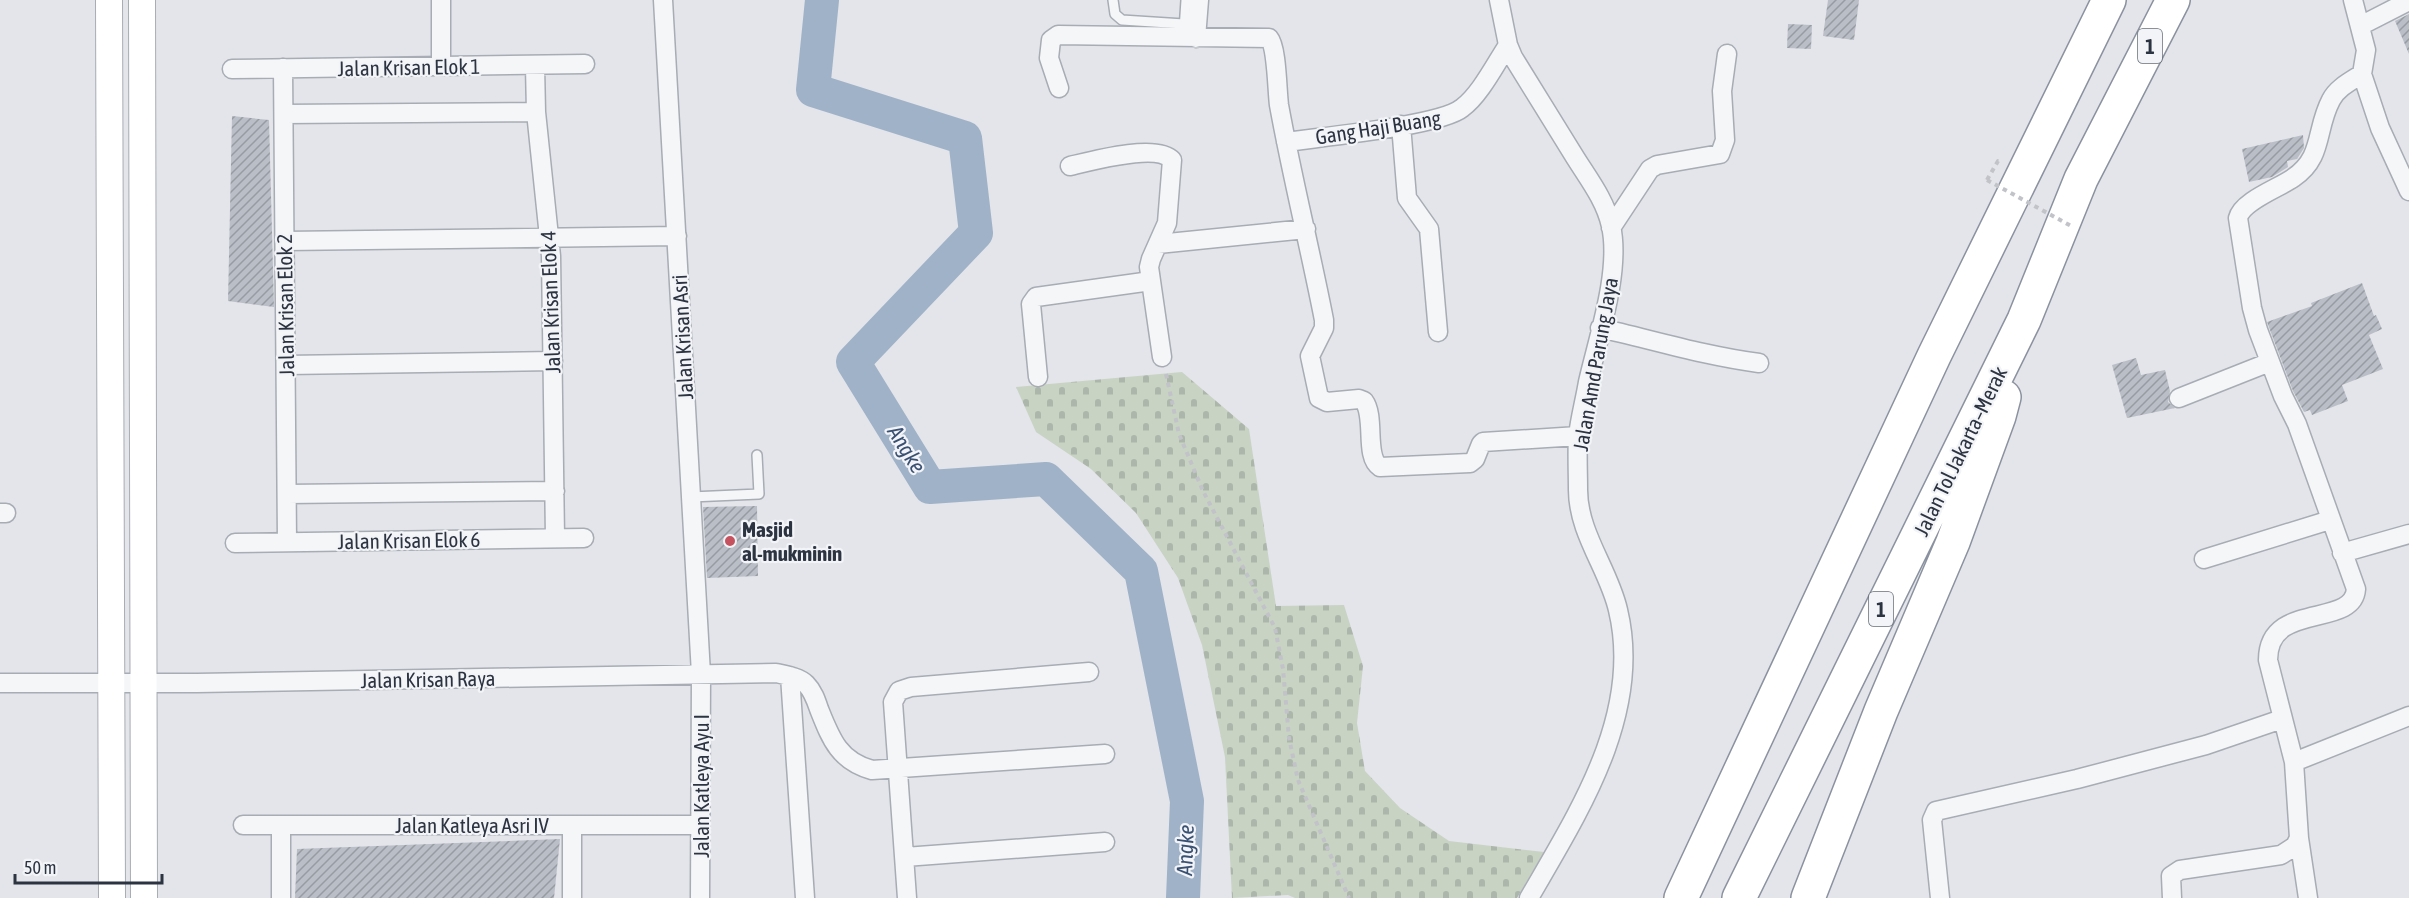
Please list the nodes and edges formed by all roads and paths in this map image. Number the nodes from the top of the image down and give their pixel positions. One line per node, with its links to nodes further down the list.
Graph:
1 (109, 0): 66 (street)
2 (142, 0): 67 (street)
3 (441, 0): 18 (street)
4 (663, 0): 34 (street, Jalan Krisan Asri)
5 (1113, 0): 14 (lane)
6 (1186, 0): 14 (lane)
7 (1199, 0): 14 (street)
8 (1499, 0): 15 (street, Jalan Amd Parung Jaya)
9 (2109, 0): 89 (highway)
10 (2174, 0): 39 (highway, Jalan Tol Jakarta–Merak / 1)
11 (2353, 0): 13 (street)
12 (2409, 1): 13 (street)
13 (2360, 26): 22 (street)
14 (1188, 33): 23 (street); 27 (street)
15 (1508, 45): 26 (street, Gang Haji Buang); 32 (street, Jalan Amd Parung Jaya)
16 (1727, 54): 32 (street)
17 (585, 64): 19 (street, Jalan Krisan Elok 1)
18 (441, 66): 19 (street, Jalan Krisan Elok 1); 20 (street, Jalan Krisan Elok 1)
19 (535, 66): 24 (street, Jalan Krisan Elok 4)
20 (283, 68): 21 (street, Jalan Krisan Elok 1); 25 (street, Jalan Krisan Elok 2)
21 (232, 69)
22 (2362, 74): 30 (street); 44 (street)
23 (1059, 88)
24 (536, 112): 25 (street); 35 (street, Jalan Krisan Elok 4)
25 (284, 114): 36 (street, Jalan Krisan Elok 2)
26 (1401, 124): 27 (street, Gang Haji Buang); 41 (street)
27 (1286, 142): 33 (street)
28 (1070, 166): 37 (street)
29 (1987, 180): 31 (path, bridge)
30 (2409, 190)
31 (2073, 227)
32 (1611, 228): 40 (street, Jalan Amd Parung Jaya)
33 (1306, 229): 37 (street); 49 (street)
34 (677, 236): 35 (street); 53 (street, Jalan Krisan Asri)
35 (549, 237): 36 (street); 43 (street, Jalan Krisan Elok 4)
36 (285, 241): 46 (street, Jalan Krisan Elok 2)
37 (1158, 244): 38 (street)
38 (1151, 281): 42 (street); 47 (street)
39 (2024, 320): 90 (highway, Jalan Tol Jakarta–Merak / 1); 91 (highway)
40 (1600, 328): 45 (street); 49 (street, Jalan Amd Parung Jaya)
41 (1438, 332)
42 (1162, 357): 87 (path)
43 (554, 361): 46 (street); 51 (street, Jalan Krisan Elok 4)
44 (2270, 362): 48 (street); 54 (street)
45 (1759, 363)
46 (286, 365): 52 (street, Jalan Krisan Elok 2)
47 (1038, 377)
48 (2179, 398)
49 (1578, 436): 88 (street, Jalan Amd Parung Jaya)
50 (757, 455): 53 (lane)
51 (555, 491): 52 (street); 56 (street, Jalan Krisan Elok 4)
52 (287, 494): 58 (street, Jalan Krisan Elok 2)
53 (691, 497): 63 (street, Jalan Krisan Asri)
54 (2330, 520): 60 (street); 61 (street)
55 (2409, 534): 60 (street)
56 (555, 538): 57 (street, Jalan Krisan Elok 6); 58 (street, Jalan Krisan Elok 6)
57 (584, 538)
58 (287, 542): 59 (street, Jalan Krisan Elok 6)
59 (235, 543)
60 (2342, 553): 69 (street)
61 (2204, 560)
62 (1089, 672): 72 (street)
63 (701, 674): 64 (street, Jalan Krisan Raya); 67 (street, Jalan Krisan Raya); 76 (street, Jalan Katleya Ayu I)
64 (790, 676): 72 (street); 85 (street)
65 (0, 683): 66 (street, Jalan Krisan Raya)
66 (111, 683): 67 (street, Jalan Krisan Raya); 80 (street)
67 (144, 683): 81 (street)
68 (2409, 716): 71 (street)
69 (2282, 719): 71 (street); 92 (street)
70 (1105, 754): 72 (street)
71 (2294, 762): 77 (street)
72 (898, 768): 79 (street)
73 (243, 825): 74 (street, Jalan Katleya Asri IV)
74 (281, 825): 75 (street, Jalan Katleya Asri IV); 82 (street)
75 (572, 825): 76 (street, Jalan Katleya Asri IV); 83 (street)
76 (700, 825): 84 (street, Jalan Katleya Ayu I)
77 (2299, 838): 93 (street); 94 (street)
78 (1105, 842): 79 (street)
79 (904, 856): 86 (street)
80 (112, 898)
81 (144, 898)
82 (281, 898)
83 (572, 898)
84 (700, 898)
85 (805, 898)
86 (907, 898)
87 (1348, 898)
88 (1529, 898)
89 (1681, 898)
90 (1738, 898)
91 (1808, 898)
92 (1940, 898)
93 (2172, 898)
94 (2308, 898)

